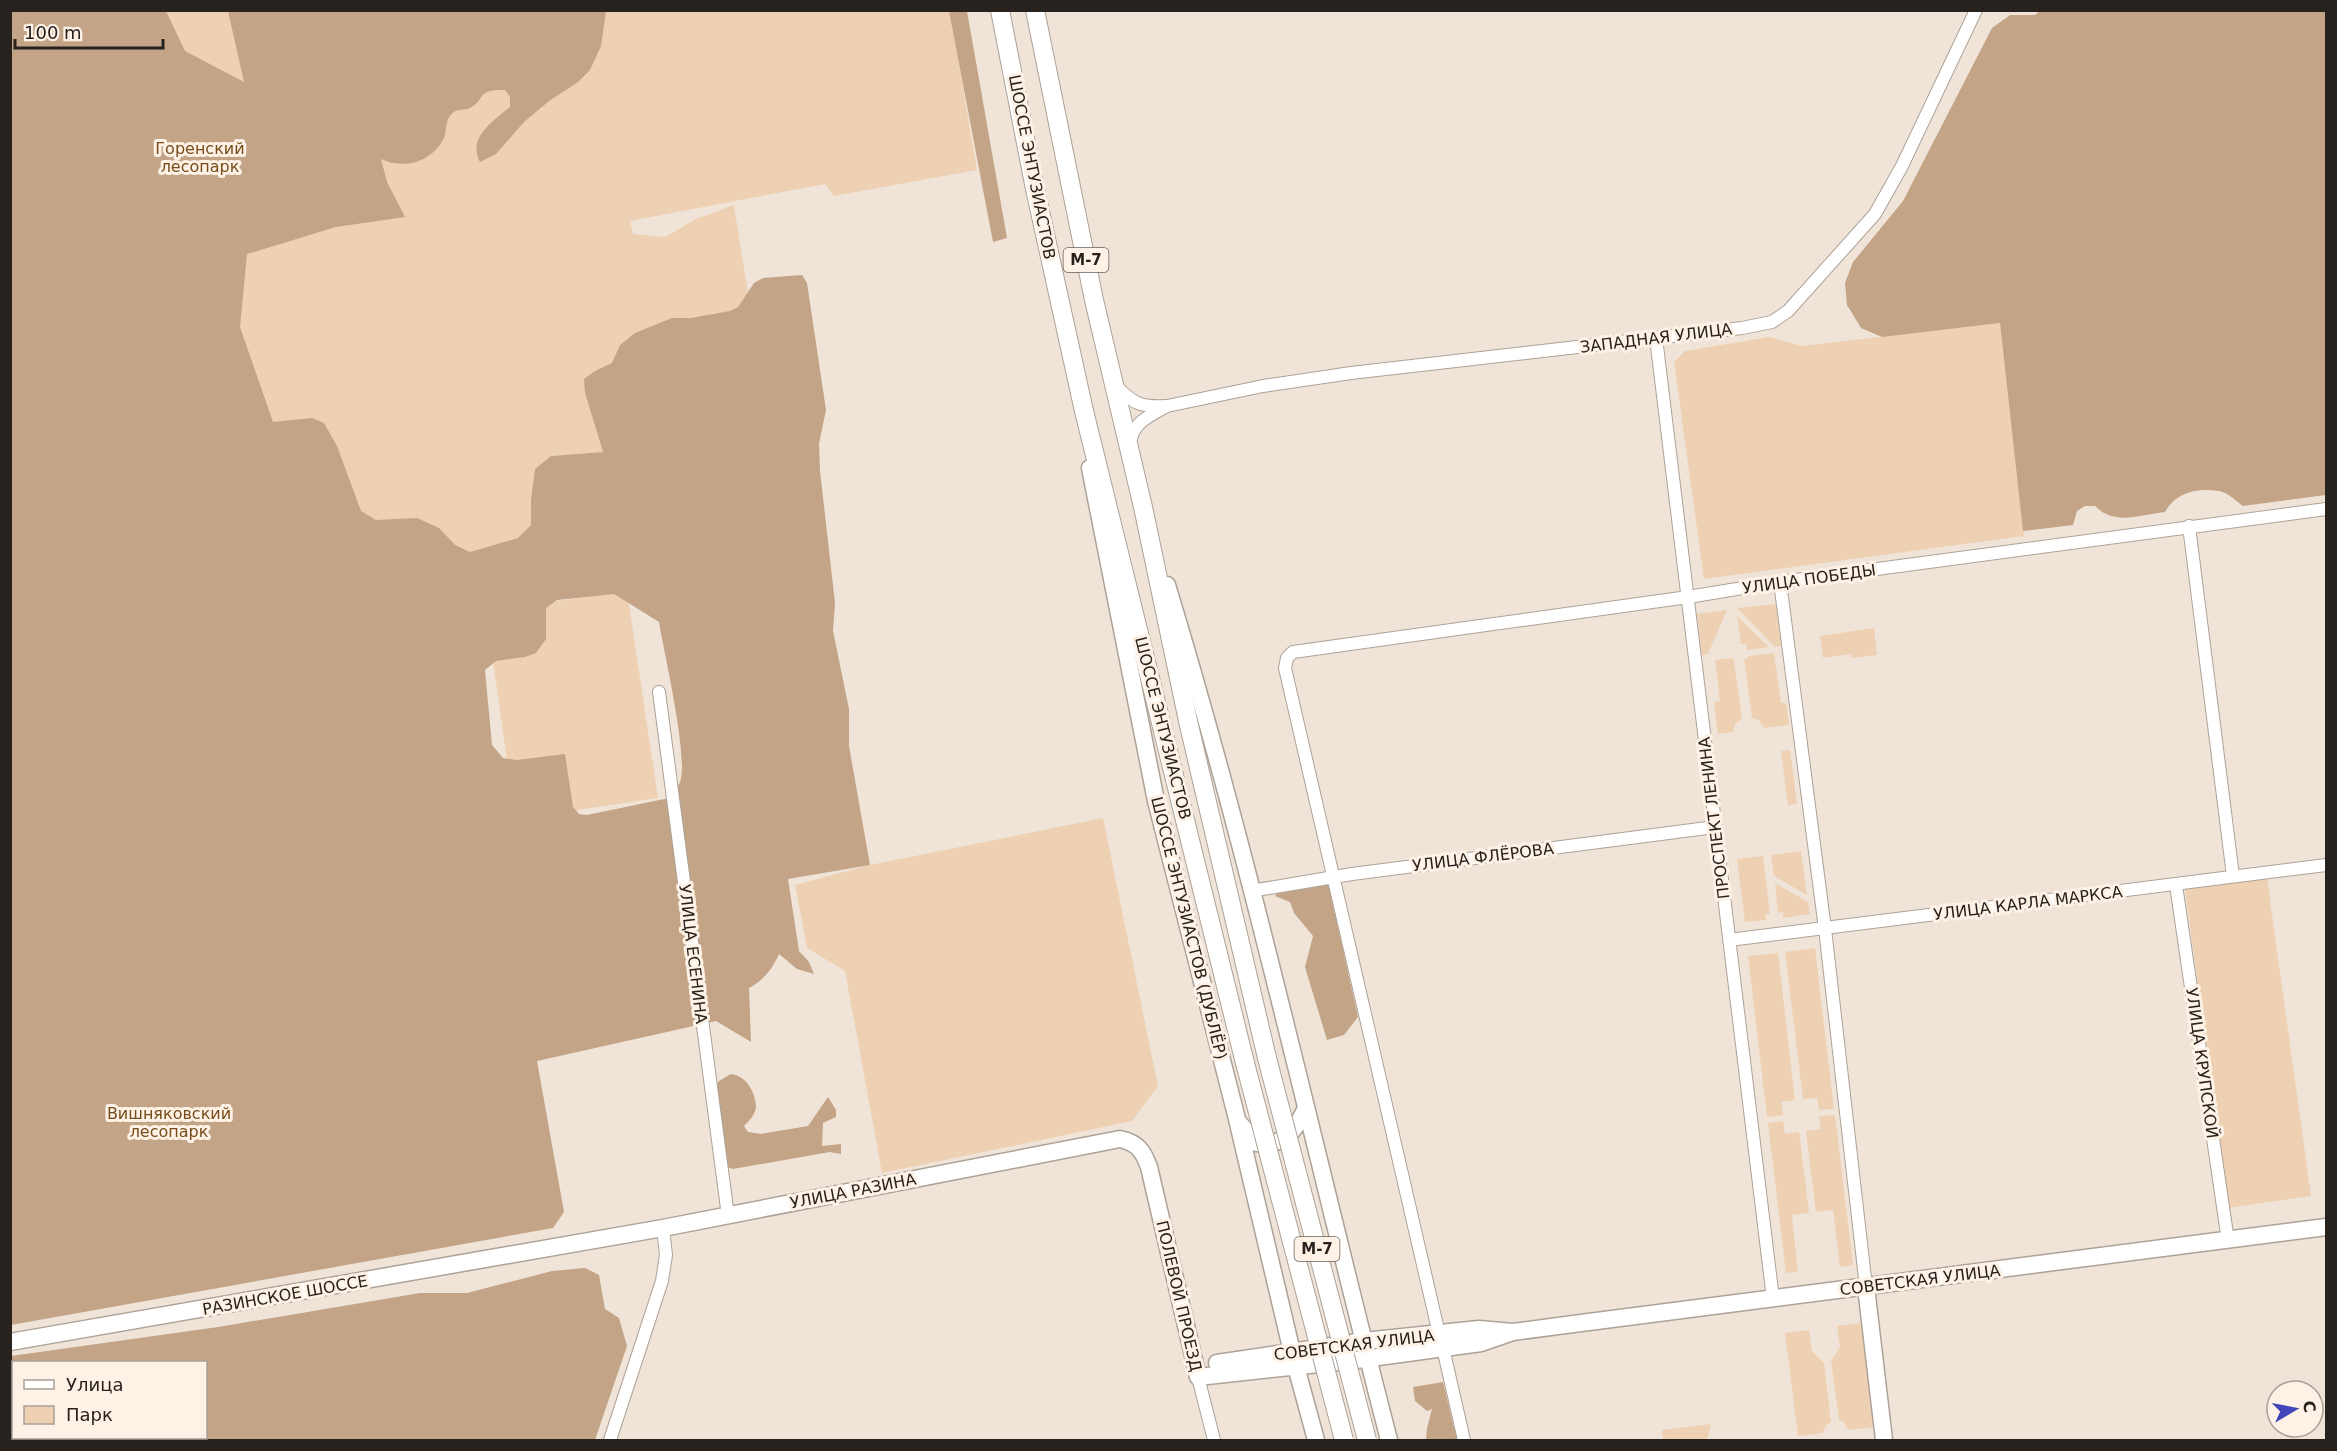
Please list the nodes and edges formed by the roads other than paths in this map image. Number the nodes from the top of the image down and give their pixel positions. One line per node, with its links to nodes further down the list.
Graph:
1 (1000, 10): 7 (highway, ШОССЕ ЭНТУЗИАСТОВ / М-7)
2 (1035, 10): 5 (highway, ШОССЕ ЭНТУЗИАСТОВ / М-7)
3 (1976, 10): 4 (street, ЗАПАДНАЯ УЛИЦА)
4 (1656, 338): 6 (street, ЗАПАДНАЯ УЛИЦА); 13 (street, ПРОСПЕКТ ЛЕНИНА)
5 (1113, 383): 6 (street, ЗАПАДНАЯ УЛИЦА); 8 (highway, ШОССЕ ЭНТУЗИАСТОВ / М-7)
6 (1167, 406): 8 (street, ЗАПАДНАЯ УЛИЦА)
7 (1083, 411): 24 (main road, ШОССЕ ЭНТУЗИАСТОВ (ДУБЛЁР)); 42 (highway, ШОССЕ ЭНТУЗИАСТОВ / М-7, bridge)
8 (1130, 452): 9 (highway, ШОССЕ ЭНТУЗИАСТОВ / М-7)
9 (1143, 507): 20 (main road); 43 (highway, ШОССЕ ЭНТУЗИАСТОВ / М-7, bridge)
10 (2326, 509): 11 (street, УЛИЦА ПОБЕДЫ)
11 (2189, 526): 12 (street, УЛИЦА ПОБЕДЫ); 18 (street)
12 (1780, 582): 13 (street, УЛИЦА ПОБЕДЫ); 21 (street)
13 (1688, 597): 15 (street, ПРОСПЕКТ ЛЕНИНА); 17 (street, УЛИЦА ПОБЕДЫ)
14 (659, 692): 26 (street, УЛИЦА ЕСЕНИНА)
15 (1715, 827): 17 (street, УЛИЦА ФЛЁРОВА); 22 (street, ПРОСПЕКТ ЛЕНИНА)
16 (2326, 865): 18 (street, УЛИЦА КАРЛА МАРКСА)
17 (1334, 876): 20 (street, УЛИЦА ФЛЁРОВА); 34 (street)
18 (2233, 876): 19 (street, УЛИЦА КАРЛА МАРКСА)
19 (2176, 885): 21 (street, УЛИЦА КАРЛА МАРКСА); 29 (street, УЛИЦА КРУПСКОЙ)
20 (1251, 891): 23 (main road)
21 (1825, 929): 22 (street, УЛИЦА КАРЛА МАРКСА); 31 (street)
22 (1728, 940): 32 (street, ПРОСПЕКТ ЛЕНИНА)
23 (1306, 1108): 24 (main road); 33 (main road)
24 (1236, 1115): 37 (main road, ШОССЕ ЭНТУЗИАСТОВ (ДУБЛЁР))
25 (1143, 1151): 26 (main road, УЛИЦА РАЗИНА); 38 (main road, ПОЛЕВОЙ ПРОЕЗД)
26 (728, 1216): 28 (main road, УЛИЦА РАЗИНА)
27 (2326, 1227): 29 (main road, СОВЕТСКАЯ УЛИЦА)
28 (663, 1228): 30 (main road, УЛИЦА РАЗИНА); 39 (street)
29 (2228, 1240): 31 (main road, СОВЕТСКАЯ УЛИЦА)
30 (559, 1247): 35 (main road, РАЗИНСКОЕ ШОССЕ)
31 (1866, 1287): 32 (main road, СОВЕТСКАЯ УЛИЦА); 46 (main road)
32 (1773, 1299): 34 (main road, СОВЕТСКАЯ УЛИЦА)
33 (1364, 1341): 34 (main road, СОВЕТСКАЯ УЛИЦА); 36 (main road); 37 (main road, СОВЕТСКАЯ УЛИЦА)
34 (1441, 1341): 36 (main road, СОВЕТСКАЯ УЛИЦА); 45 (street)
35 (10, 1342)
36 (1368, 1358): 37 (main road, СОВЕТСКАЯ УЛИЦА); 44 (main road)
37 (1294, 1359): 38 (main road, СОВЕТСКАЯ УЛИЦА); 41 (main road, ШОССЕ ЭНТУЗИАСТОВ (ДУБЛЁР))
38 (1197, 1371): 40 (street, ПОЛЕВОЙ ПРОЕЗД)
39 (610, 1440)
40 (1214, 1440)
41 (1316, 1440)
42 (1344, 1440)
43 (1367, 1440)
44 (1389, 1440)
45 (1464, 1440)
46 (1884, 1440)

